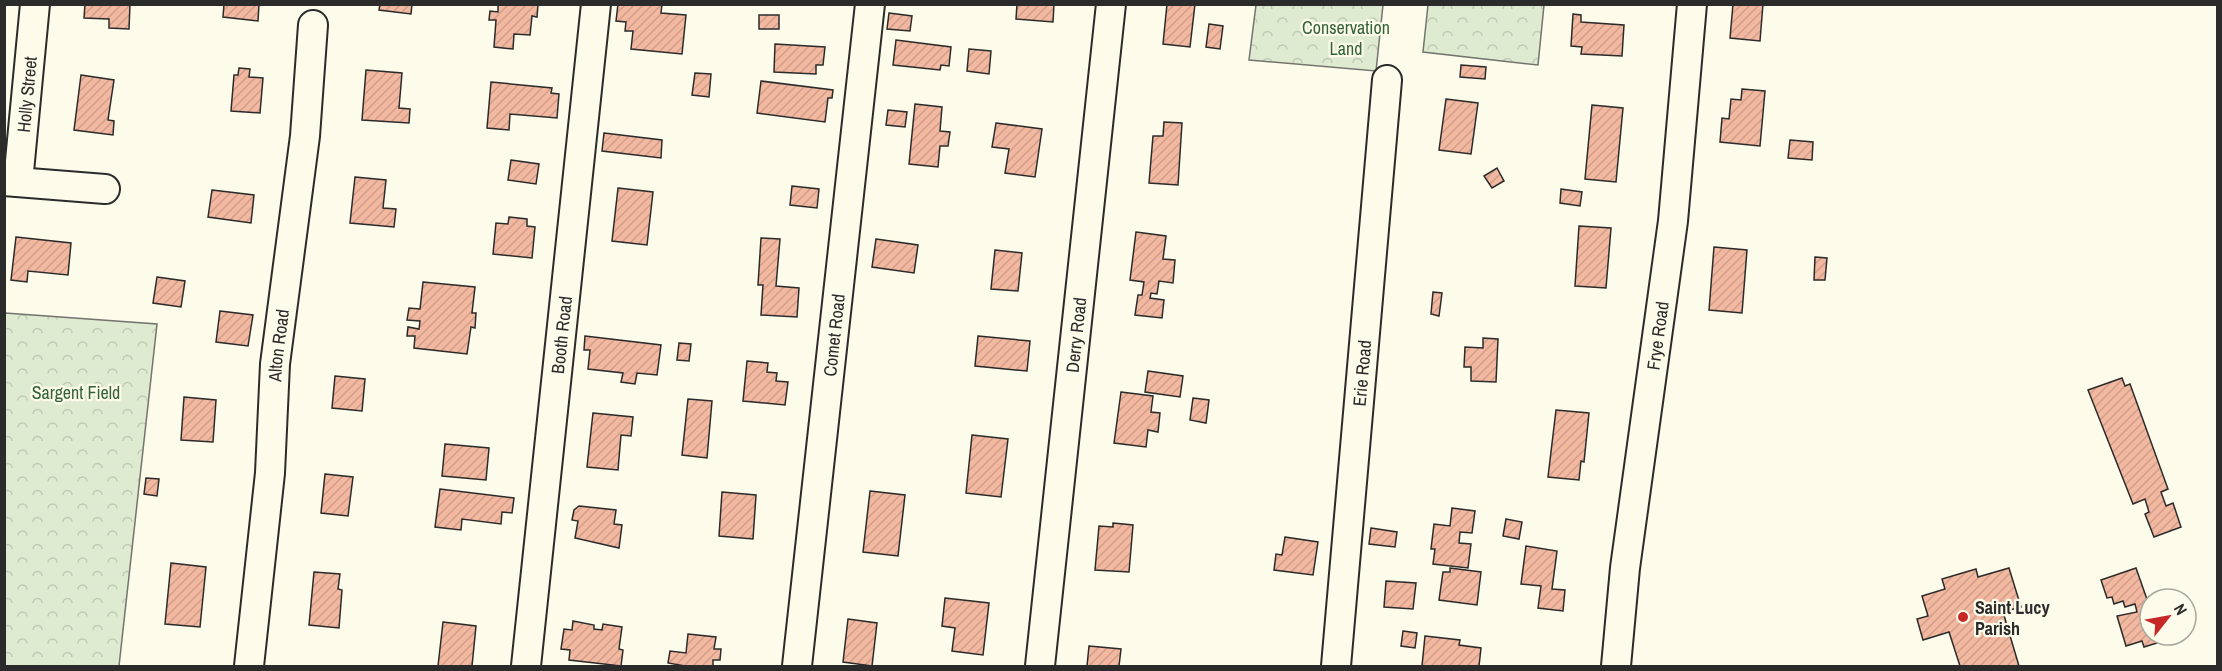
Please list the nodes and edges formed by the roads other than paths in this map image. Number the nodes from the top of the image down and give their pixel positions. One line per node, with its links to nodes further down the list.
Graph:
1 (35, 4): 8 (street, Holly Street)
2 (596, 4): 11 (street, Booth Road)
3 (870, 4): 12 (street, Comet Road)
4 (1111, 4): 13 (street, Derry Road)
5 (1692, 4): 15 (street, Frye Road)
6 (313, 25): 10 (street, Alton Road)
7 (1387, 80): 14 (street, Erie Road)
8 (11, 181): 9 (street)
9 (105, 189)
10 (249, 666)
11 (526, 666)
12 (797, 666)
13 (1040, 666)
14 (1336, 666)
15 (1616, 666)

